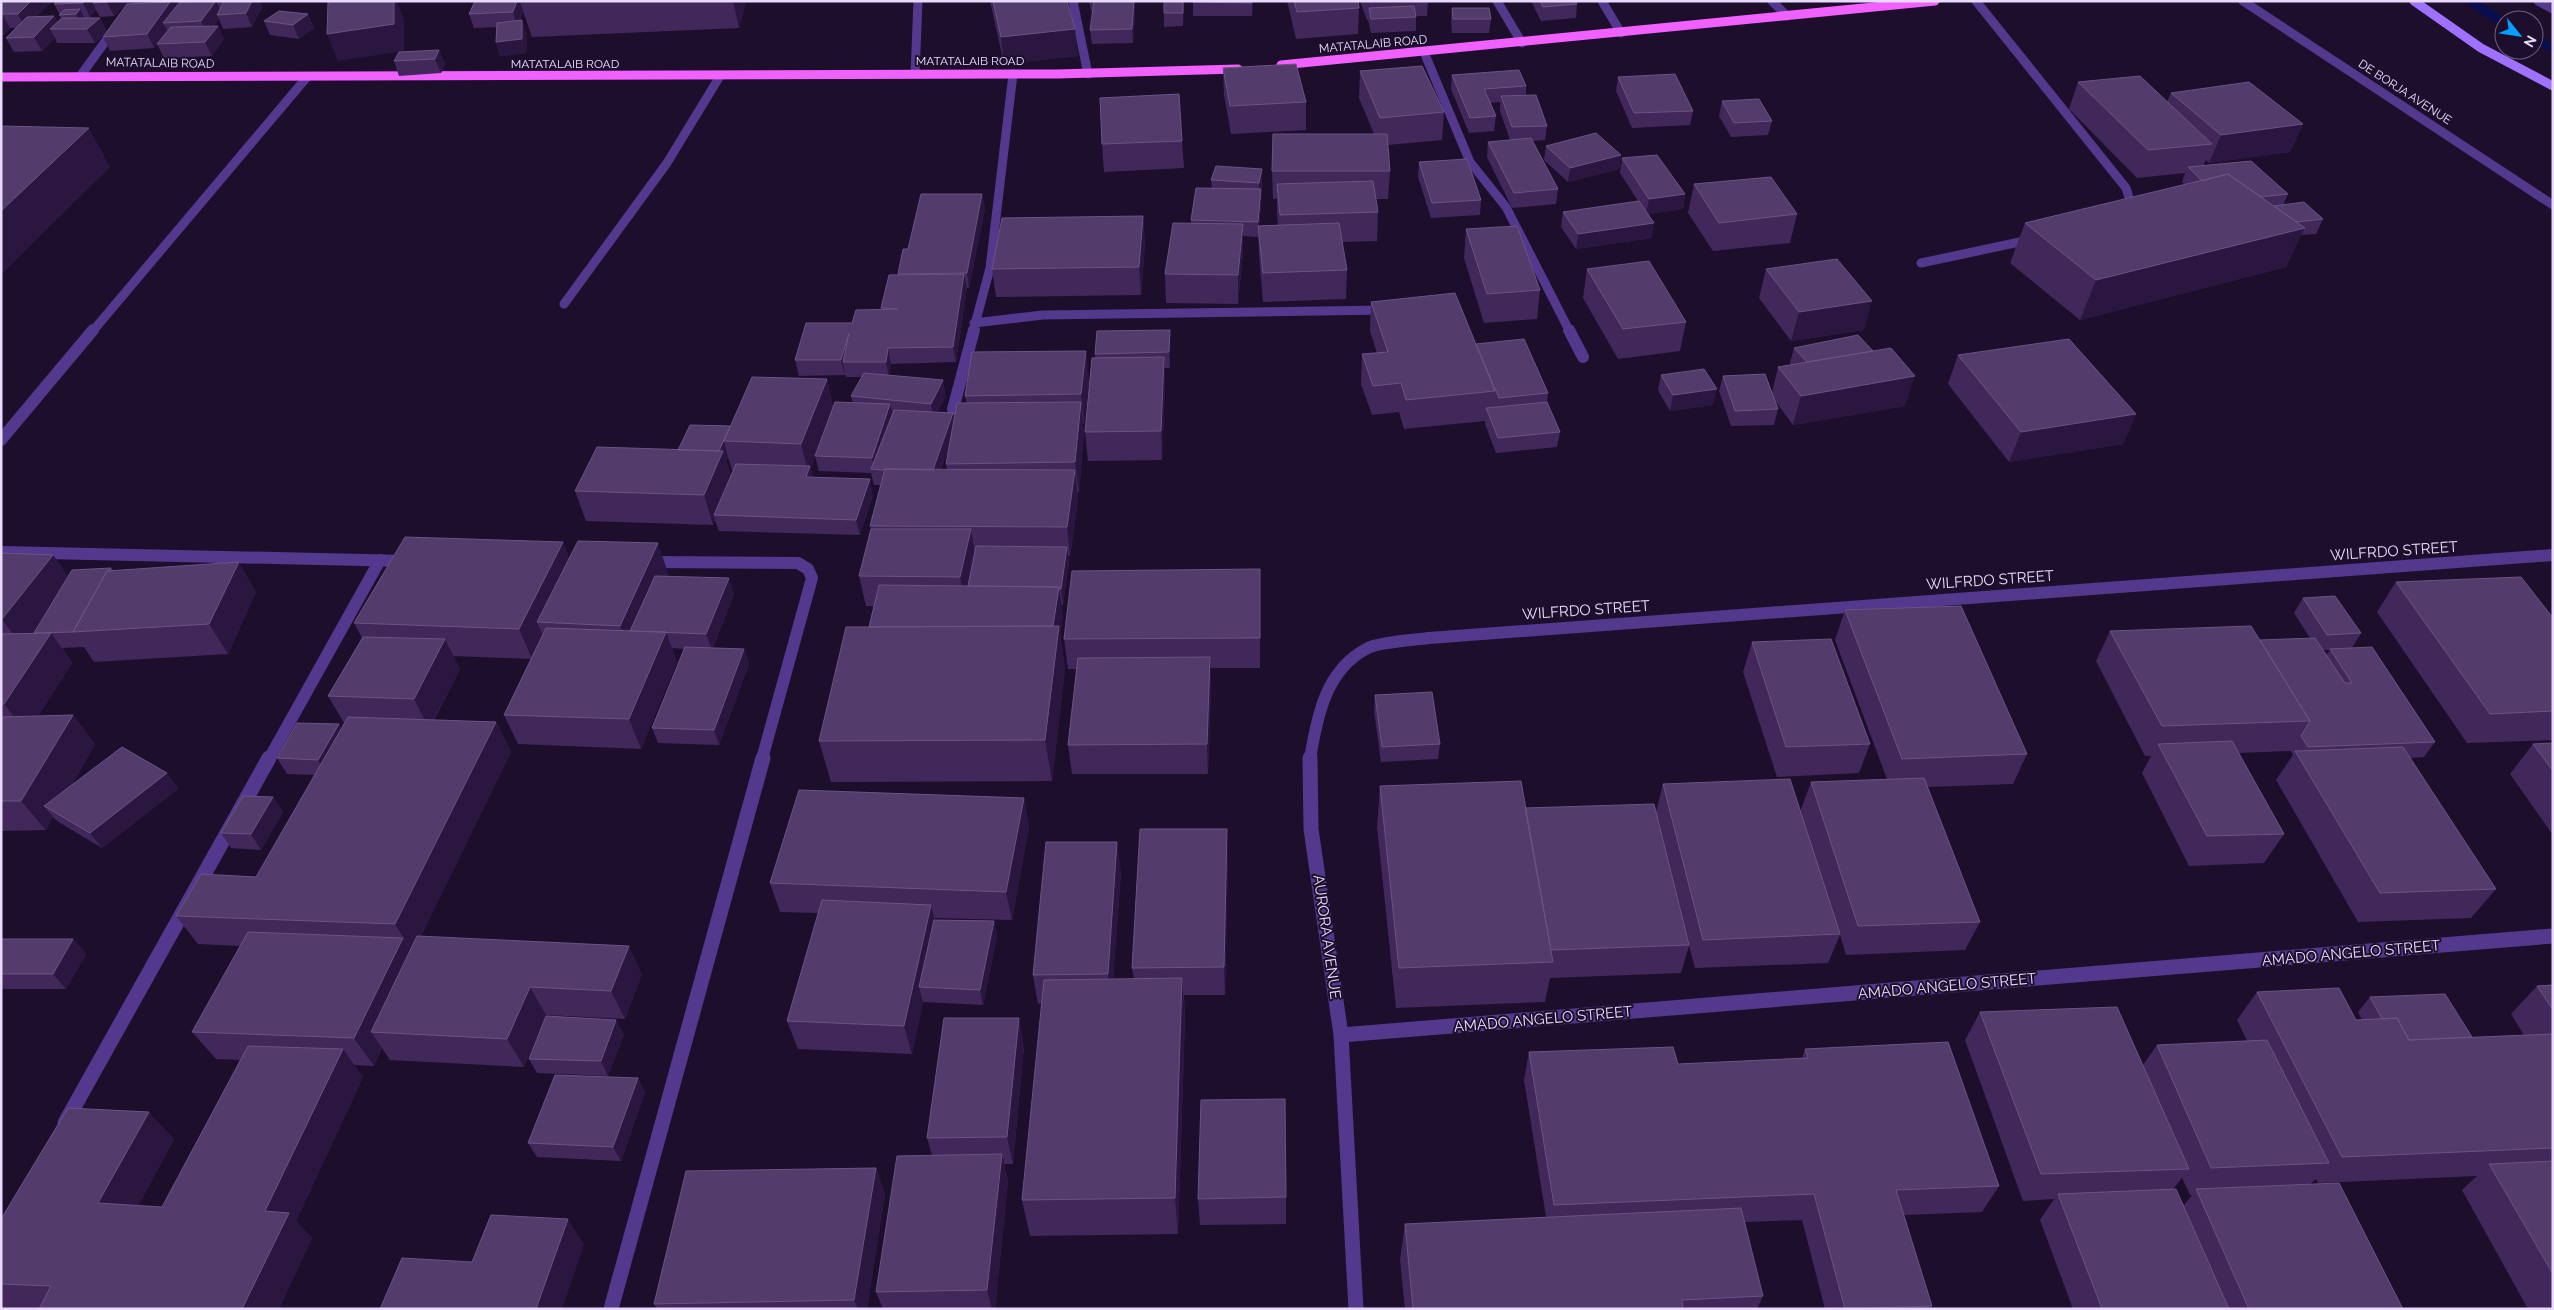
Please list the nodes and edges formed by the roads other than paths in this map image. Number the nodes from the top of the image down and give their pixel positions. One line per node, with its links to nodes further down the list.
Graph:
1 (918, 1): 19 (street)
2 (1073, 1): 21 (street)
3 (1497, 1): 15 (street)
4 (1602, 1): 14 (street)
5 (1772, 1): 12 (street)
6 (1935, 1): 12 (main road, MATATALAIB ROAD)
7 (1976, 1): 28 (street)
8 (2243, 1): 27 (street, DE BORJA AVENUE)
9 (2414, 1): 26 (street)
10 (2538, 1): 11 (street)
11 (2553, 9)
12 (1788, 16): 14 (main road, MATATALAIB ROAD)
13 (121, 22): 22 (street)
14 (1621, 33): 15 (main road, MATATALAIB ROAD)
15 (1522, 43): 16 (main road, MATATALAIB ROAD)
16 (1424, 52): 17 (main road, MATATALAIB ROAD); 34 (street)
17 (1269, 66)
18 (1249, 68): 21 (main road, MATATALAIB ROAD)
19 (915, 74): 20 (main road, MATATALAIB ROAD); 23 (main road, MATATALAIB ROAD)
20 (1013, 74): 21 (main road, MATATALAIB ROAD); 33 (street)
21 (1088, 74)
22 (81, 75): 24 (main road, MATATALAIB ROAD); 25 (main road, MATATALAIB ROAD)
23 (720, 76): 25 (main road, MATATALAIB ROAD); 31 (street)
24 (1, 77)
25 (307, 77): 36 (street)
26 (2553, 86)
27 (2553, 204)
28 (2121, 217)
29 (2047, 236): 30 (street)
30 (1921, 263)
31 (564, 304)
32 (1402, 309): 33 (street)
33 (974, 324): 35 (street)
34 (1583, 357)
35 (953, 409)
36 (1, 440)
37 (1, 552): 39 (street)
38 (2553, 556): 42 (street, WILFRDO STREET)
39 (380, 560): 40 (street); 45 (street)
40 (419, 561)
41 (635, 562): 46 (street)
42 (1429, 638): 44 (street, AURORA AVENUE)
43 (2553, 936): 44 (street, AMADO ANGELO STREET)
44 (1341, 1035): 47 (street, AURORA AVENUE)
45 (60, 1132)
46 (611, 1309)
47 (1356, 1309)

